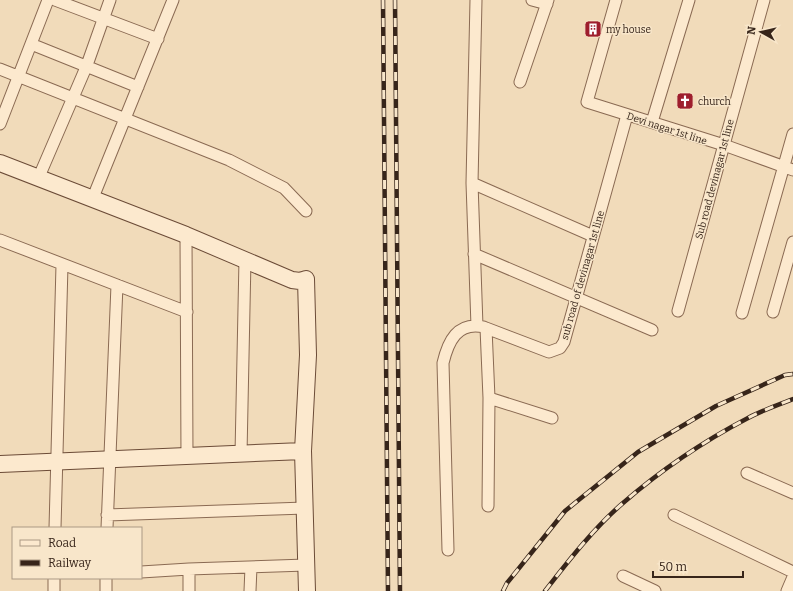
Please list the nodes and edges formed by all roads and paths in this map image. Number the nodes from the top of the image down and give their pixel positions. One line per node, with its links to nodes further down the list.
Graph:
1 (48, 0): 13 (street)
2 (55, 0): 11 (street)
3 (110, 0): 11 (street)
4 (173, 0): 12 (street)
5 (476, 0): 29 (street)
6 (532, 0): 10 (street)
7 (616, 0): 20 (street, Devi nagar 1st line)
8 (689, 0): 22 (street)
9 (764, 0): 25 (street, Sub road devinagar 1st line)
10 (547, 2): 17 (street)
11 (104, 18): 12 (street); 14 (street)
12 (158, 39): 18 (street)
13 (31, 44): 14 (street); 16 (street)
14 (87, 65): 18 (street); 19 (street)
15 (0, 70): 16 (street)
16 (19, 77): 19 (street); 23 (street)
17 (520, 82)
18 (138, 86): 21 (street)
19 (72, 99): 21 (street); 28 (street)
20 (626, 115): 22 (street, Devi nagar 1st line); 33 (street, sub road of devinagar 1st line)
21 (125, 118): 30 (street); 31 (street)
22 (652, 122): 25 (street, Devi nagar 1st line)
23 (0, 124)
24 (793, 134): 27 (street)
25 (724, 146): 27 (street, Devi nagar 1st line); 41 (street, Sub road devinagar 1st line)
26 (0, 163): 28 (street)
27 (788, 169): 44 (street)
28 (38, 179): 30 (street)
29 (472, 183): 33 (street); 36 (street)
30 (92, 200): 32 (street)
31 (306, 211)
32 (186, 235): 37 (street); 42 (street)
33 (593, 236): 40 (street, sub road of devinagar 1st line)
34 (0, 240): 38 (street)
35 (793, 242): 43 (street)
36 (474, 254): 40 (street); 45 (street)
37 (245, 259): 49 (street); 50 (street)
38 (62, 265): 39 (street); 53 (street)
39 (117, 285): 42 (street); 52 (street)
40 (575, 297): 45 (street, sub road of devinagar 1st line); 46 (street)
41 (678, 311)
42 (187, 312): 51 (street)
43 (773, 312)
44 (742, 313)
45 (481, 327): 47 (street); 63 (street)
46 (652, 330)
47 (489, 398): 48 (street); 57 (street)
48 (552, 418)
49 (303, 451): 50 (street); 58 (street)
50 (241, 454): 51 (street)
51 (188, 456): 52 (street)
52 (109, 459): 53 (street); 59 (street)
53 (57, 462): 54 (street); 61 (street)
54 (0, 464)
55 (747, 473): 56 (street)
56 (793, 493)
57 (488, 506)
58 (305, 508): 59 (street); 64 (street)
59 (107, 515): 62 (street)
60 (674, 515): 68 (street)
61 (56, 527)
62 (107, 527)
63 (448, 550)
64 (306, 566): 65 (street); 77 (street)
65 (250, 567): 66 (street); 76 (street)
66 (188, 569): 67 (street); 75 (street)
67 (142, 572)
68 (793, 572)
69 (623, 576): 78 (street)
70 (793, 577): 79 (street)
71 (54, 579): 73 (street)
72 (106, 579): 74 (street)
73 (54, 591)
74 (106, 591)
75 (189, 591)
76 (250, 591)
77 (307, 591)
78 (655, 591)
79 (787, 591)

